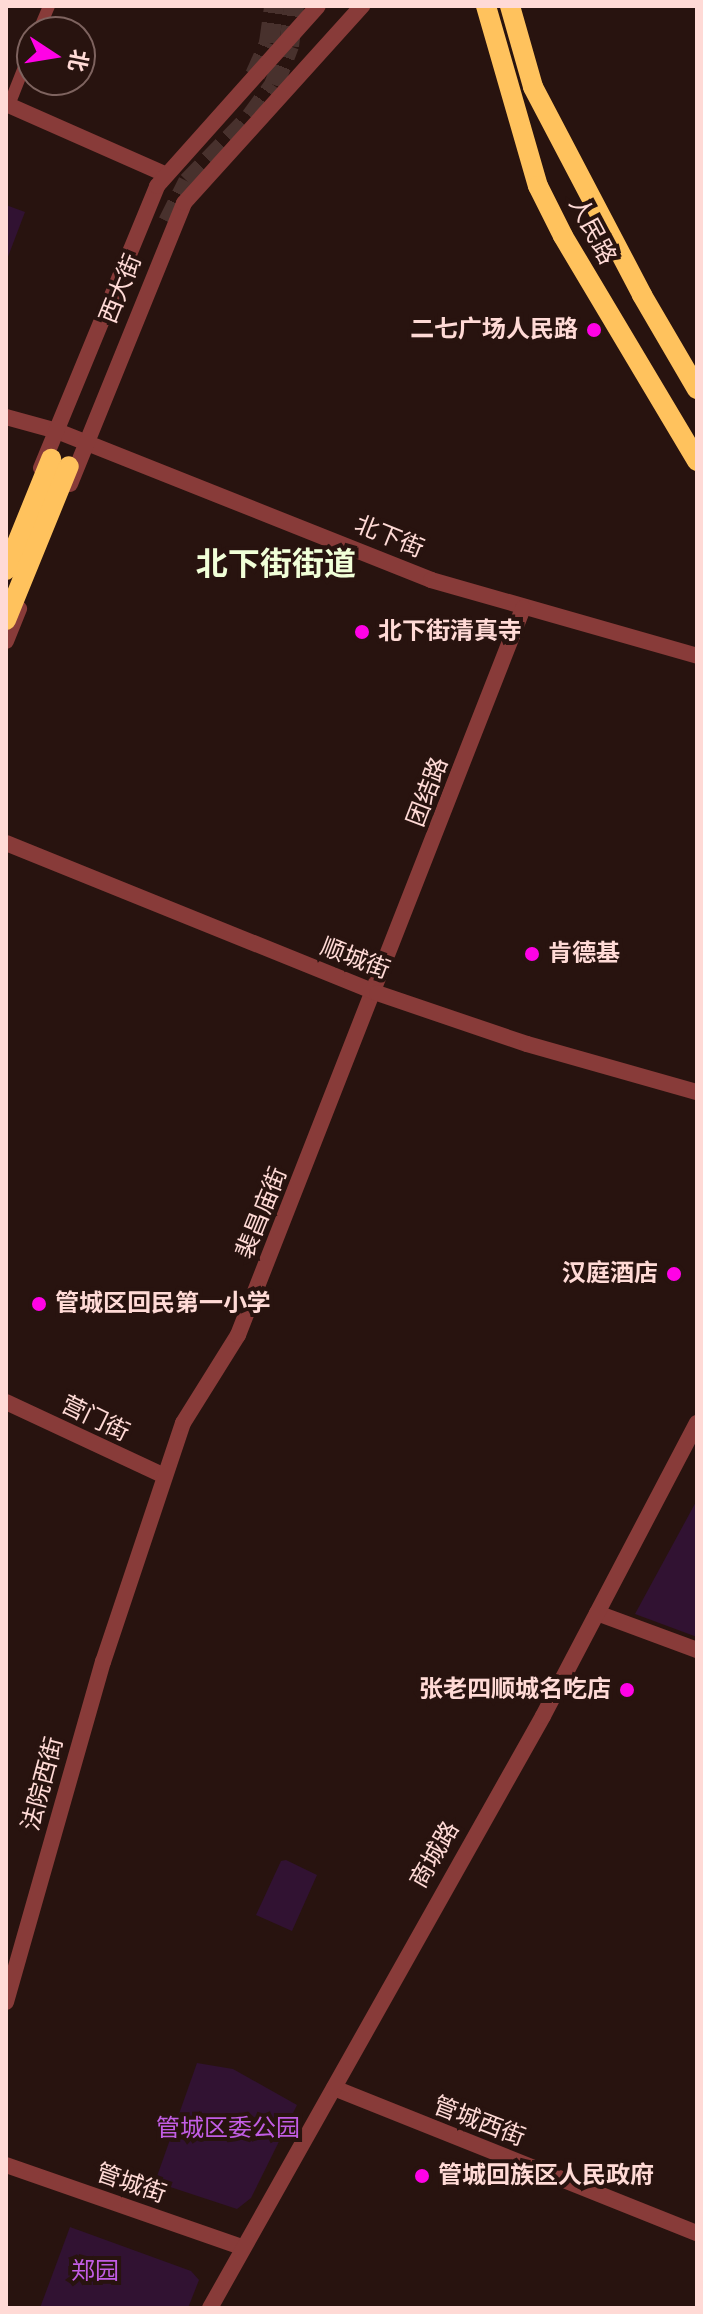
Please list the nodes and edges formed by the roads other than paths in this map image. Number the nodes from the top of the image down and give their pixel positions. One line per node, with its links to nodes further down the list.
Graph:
1 (318, 6): 7 (street, 西大街)
2 (362, 6): 10 (street, 西大街)
3 (486, 6): 11 (main road, 人民路)
4 (510, 6): 8 (main road, 人民路)
5 (16, 83): 6 (street)
6 (7, 104): 7 (street)
7 (165, 174): 10 (street, 西大街)
8 (697, 389)
9 (6, 417): 10 (street, 北下街)
10 (72, 437): 12 (street, 西大街); 14 (street, 北下街); 16 (street, 西大街)
11 (697, 461)
12 (6, 552)
13 (6, 570): 15 (main road)
14 (523, 608): 17 (street, 北下街); 19 (street, 团结路)
15 (6, 620)
16 (6, 641)
17 (697, 656)
18 (6, 843): 19 (street, 顺城街)
19 (377, 993): 20 (street, 顺城街); 23 (street, 裴昌庙街)
20 (697, 1092)
21 (6, 1402): 23 (street, 营门街)
22 (697, 1423): 25 (street, 商城路)
23 (165, 1476): 24 (street, 裴昌庙街)
24 (131, 1579): 27 (street, 法院西街)
25 (597, 1613): 26 (street); 28 (street, 商城路)
26 (697, 1650)
27 (6, 2002)
28 (334, 2088): 30 (street, 管城西街); 31 (street, 商城路)
29 (6, 2165): 31 (street, 管城街)
30 (697, 2233)
31 (241, 2247): 32 (street, 商城路)
32 (210, 2308)

